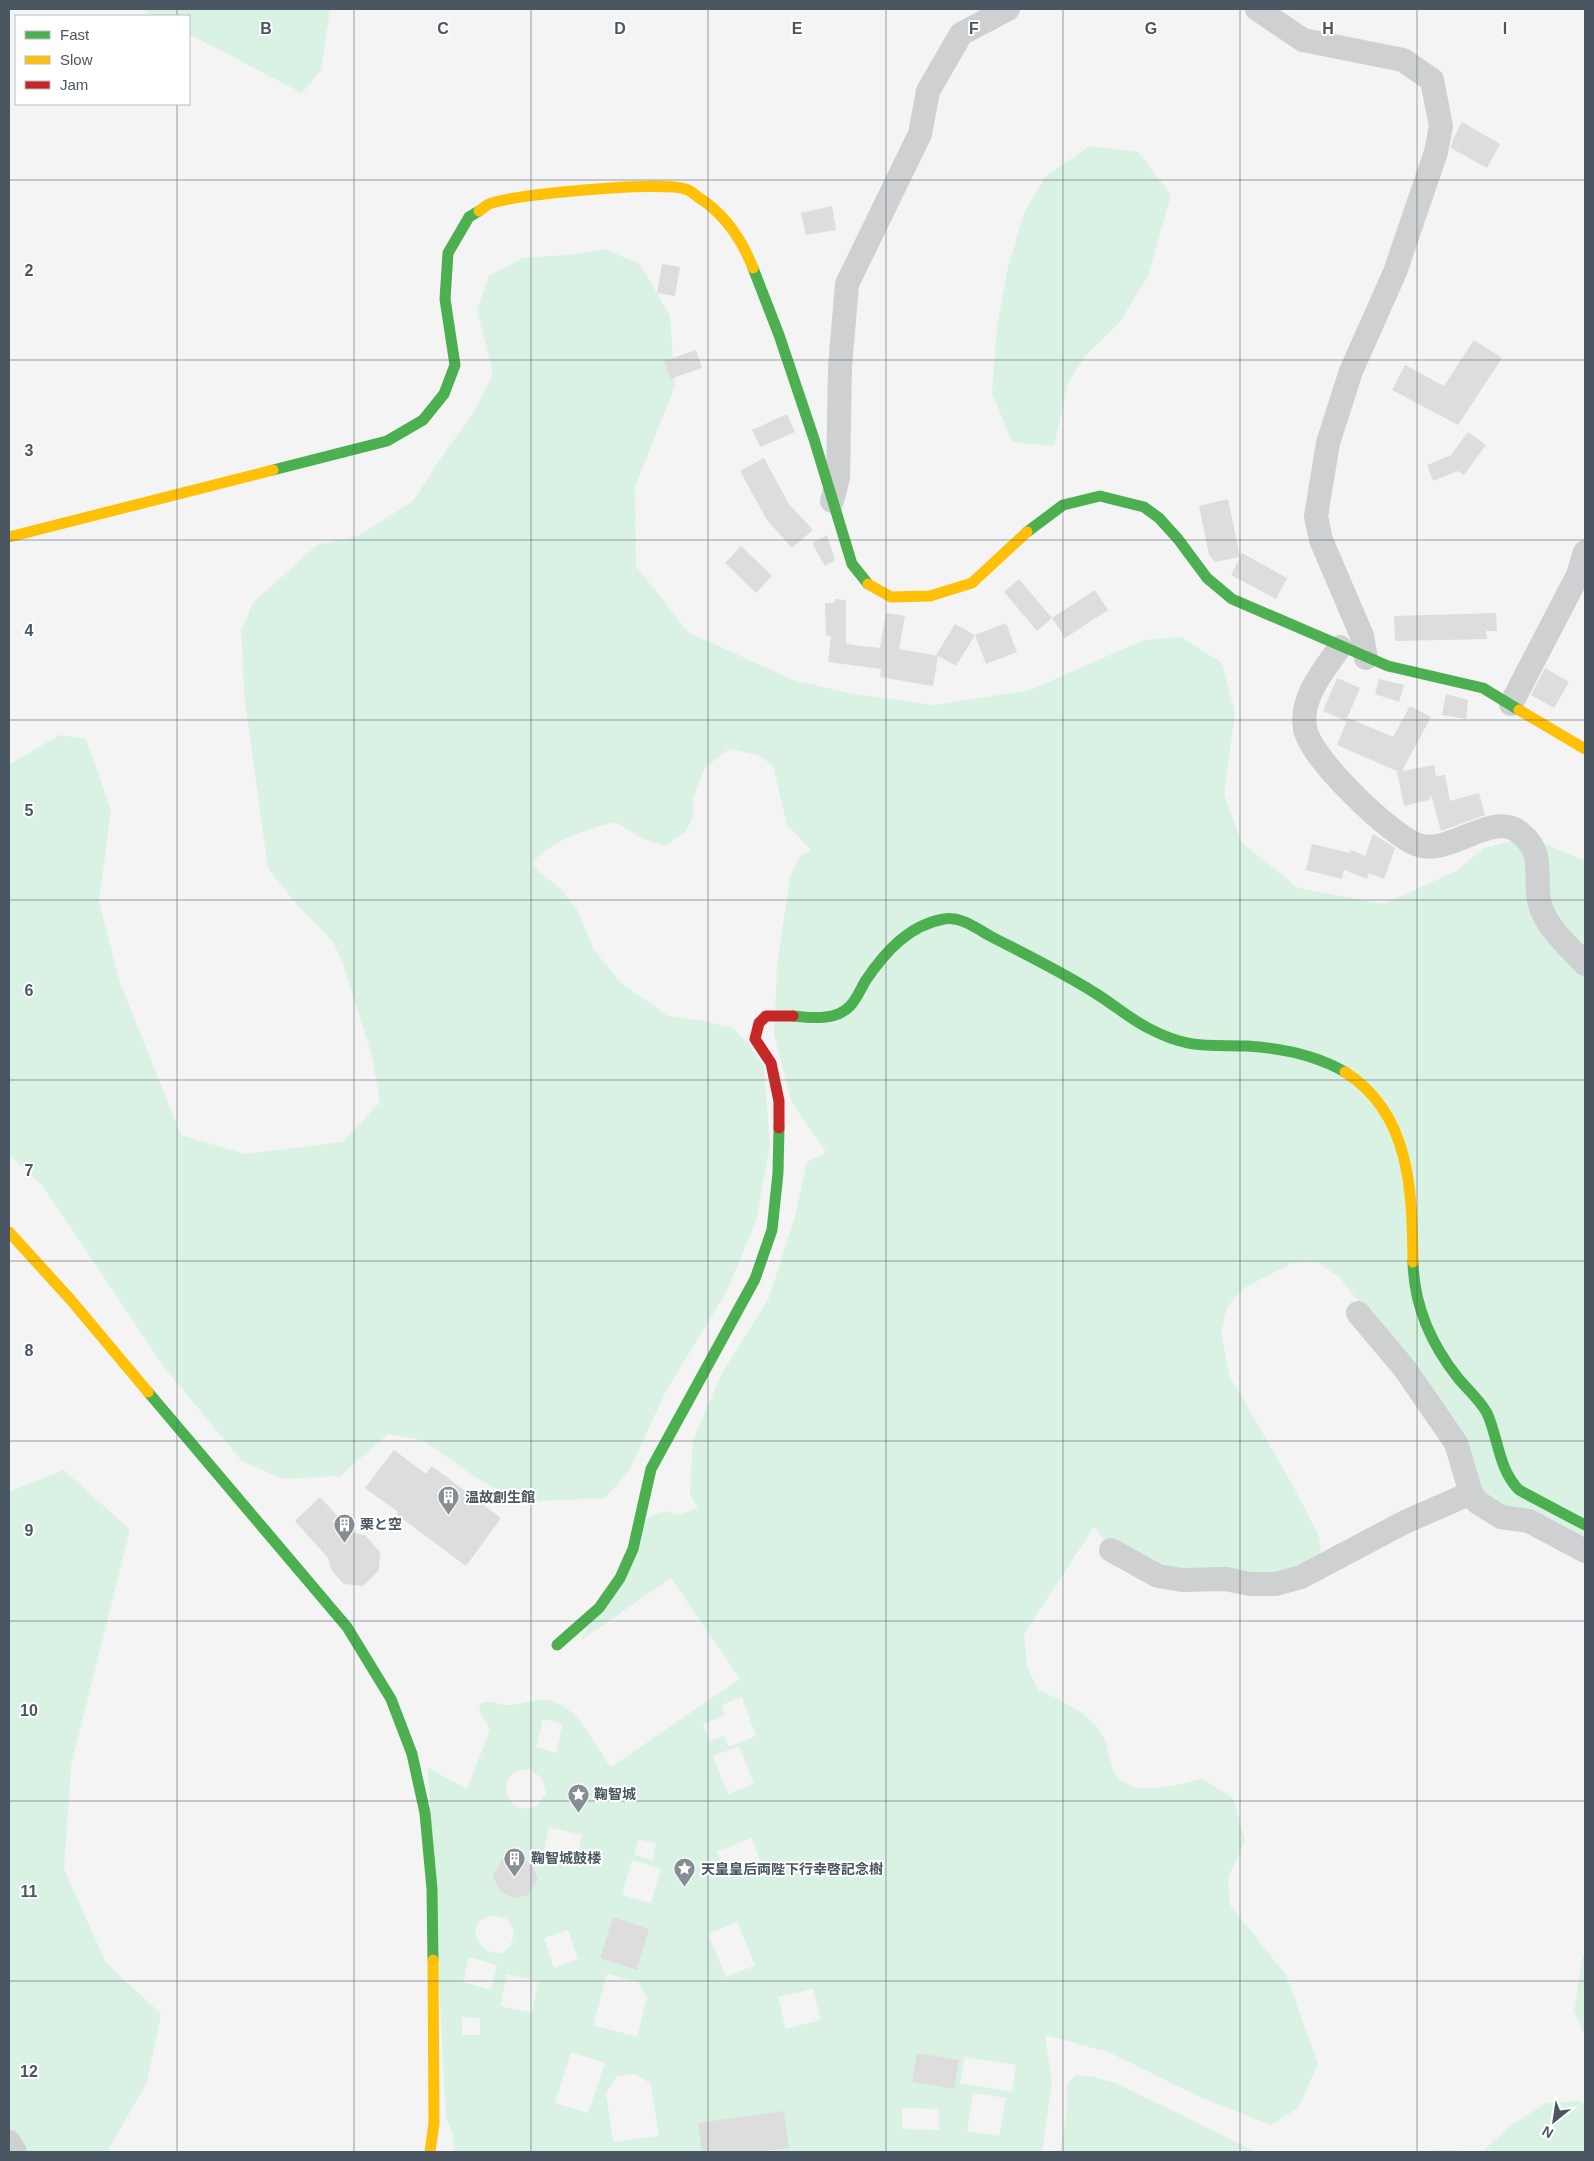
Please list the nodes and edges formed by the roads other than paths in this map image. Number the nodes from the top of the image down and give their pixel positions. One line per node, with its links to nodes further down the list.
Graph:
1 (1008, 9): 3 (street)
2 (1257, 9): 7 (street)
3 (832, 501): 4 (street); 6 (street)
4 (9, 537)
5 (1585, 552): 8 (street)
6 (1340, 647): 7 (street); 10 (street)
7 (1366, 658): 8 (street)
8 (1511, 704): 9 (street)
9 (1585, 750)
10 (1585, 964)
11 (9, 1232): 20 (street)
12 (1358, 1313): 13 (street)
13 (1471, 1493): 15 (street); 16 (street)
14 (1585, 1524): 17 (street)
15 (1111, 1550)
16 (1585, 1551)
17 (557, 1645)
18 (9, 2142): 19 (street)
19 (15, 2152)
20 (430, 2152)

